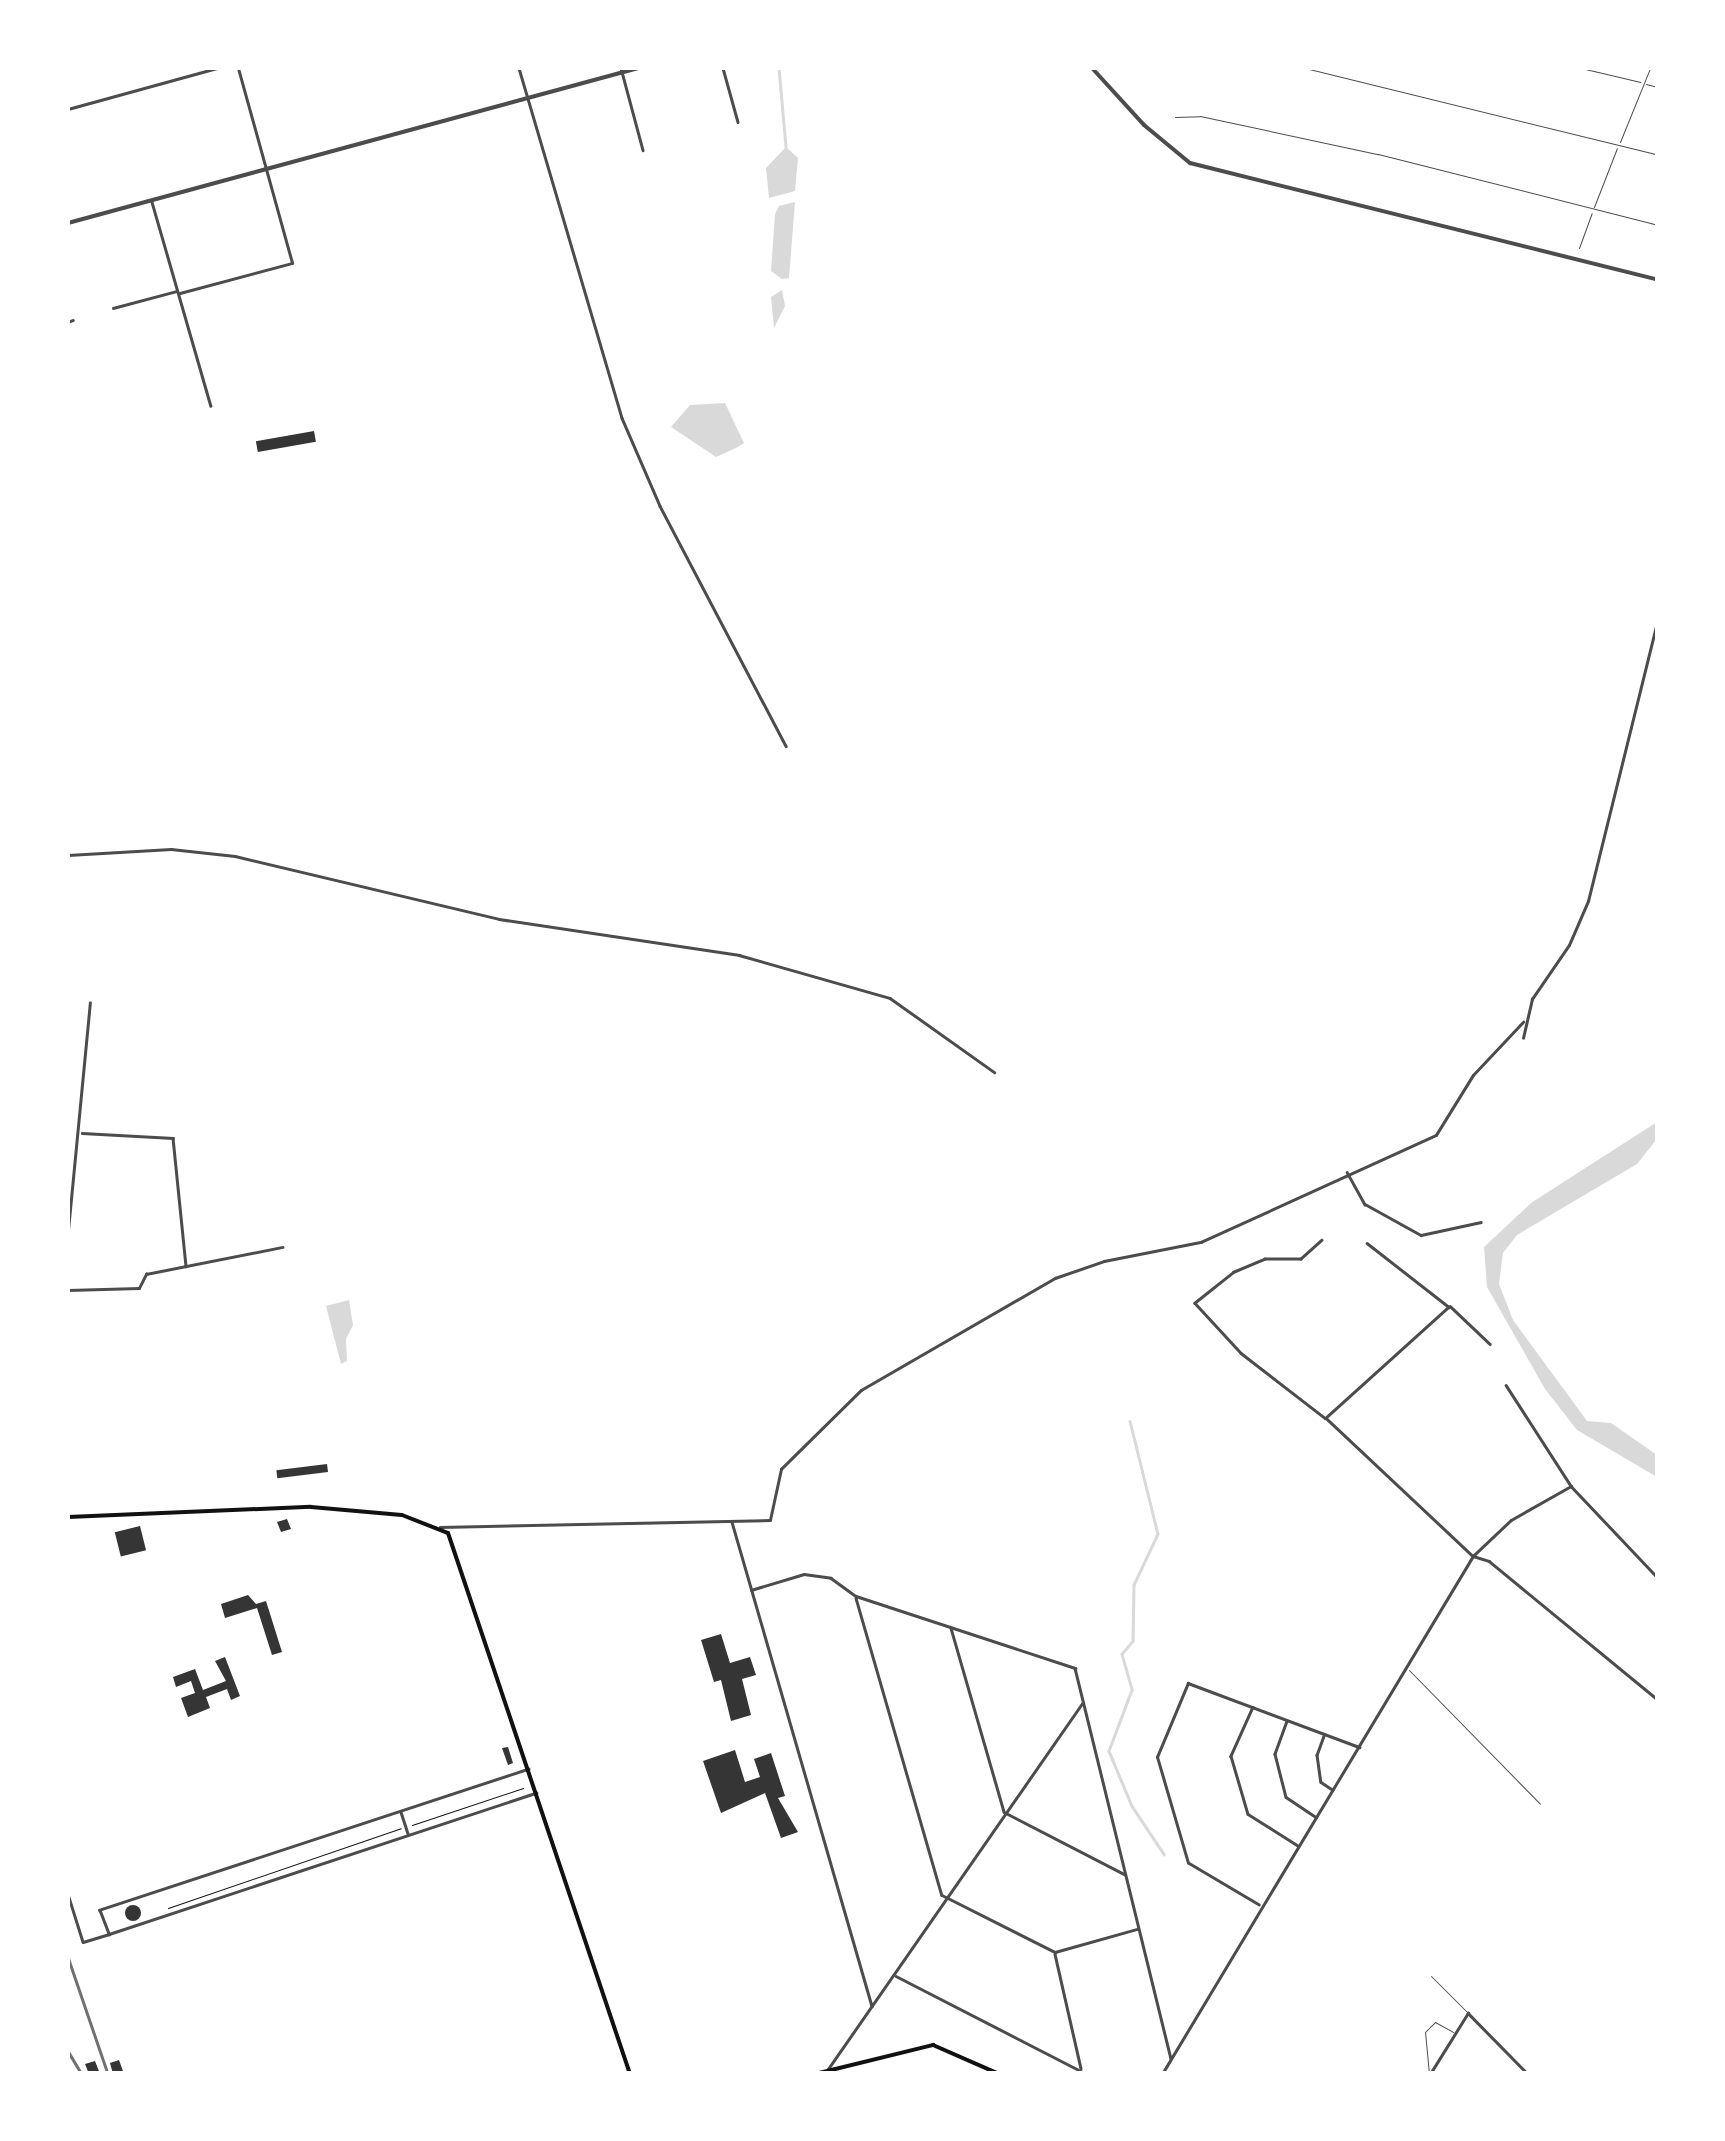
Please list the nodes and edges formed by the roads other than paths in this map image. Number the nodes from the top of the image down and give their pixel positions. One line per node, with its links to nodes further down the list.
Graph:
1 (218, 68): 14 (street)
2 (238, 68): 20 (street)
3 (519, 68): 13 (street)
4 (638, 68): 10 (street)
5 (723, 68): 16 (street)
6 (1092, 68): 26 (street)
7 (1305, 68): 17 (lane)
8 (1580, 68): 11 (lane)
9 (1650, 68): 11 (lane)
10 (621, 70): 13 (street); 18 (street)
11 (1643, 83): 12 (lane); 17 (lane)
12 (1658, 86)
13 (528, 100): 20 (street); 33 (street)
14 (68, 109)
15 (1175, 117): 22 (lane)
16 (738, 122)
17 (1618, 146): 19 (lane); 22 (lane)
18 (642, 150)
19 (1658, 155)
20 (266, 170): 21 (street); 27 (street)
21 (151, 201): 23 (street); 27 (street)
22 (1593, 210): 24 (lane); 25 (lane)
23 (68, 223)
24 (1658, 225)
25 (1579, 248)
26 (1658, 280)
27 (179, 292): 28 (street); 31 (street)
28 (113, 308)
29 (73, 320): 30 (street)
30 (68, 322)
31 (211, 406)
32 (1658, 618): 36 (street)
33 (786, 746)
34 (68, 855): 38 (street)
35 (90, 1004): 39 (street)
36 (1523, 1022): 37 (street); 40 (street)
37 (1522, 1038)
38 (994, 1072)
39 (80, 1132): 42 (street); 46 (street)
40 (1347, 1172): 41 (street); 54 (street)
41 (1481, 1222)
42 (68, 1230)
43 (1322, 1240): 51 (street)
44 (1367, 1244): 48 (street)
45 (282, 1246): 46 (street)
46 (186, 1268): 47 (street)
47 (68, 1290)
48 (1449, 1307): 49 (street); 51 (street)
49 (1490, 1344)
50 (1506, 1385): 52 (street)
51 (1326, 1418): 56 (street)
52 (1570, 1486): 56 (street); 57 (street)
53 (68, 1516): 55 (main road)
54 (732, 1522): 55 (street); 58 (street)
55 (440, 1526): 68 (main road)
56 (1473, 1556): 61 (street); 62 (street)
57 (1658, 1578)
58 (750, 1590): 59 (street); 86 (street)
59 (856, 1596): 60 (street); 79 (street)
60 (950, 1627): 63 (street); 73 (street)
61 (1406, 1668): 67 (street); 71 (lane)
62 (1658, 1700)
63 (1083, 1702): 73 (street); 77 (street)
64 (1253, 1705): 65 (street); 76 (street); 80 (street)
65 (1288, 1719): 66 (street); 74 (street)
66 (1325, 1734): 67 (street); 69 (street)
67 (1359, 1747): 69 (street)
68 (530, 1769): 70 (main road); 72 (street)
69 (1333, 1790): 74 (street)
70 (537, 1792): 75 (street); 92 (main road)
71 (1540, 1804)
72 (401, 1811): 75 (street); 82 (street)
73 (1004, 1812): 77 (street); 79 (street)
74 (1316, 1817): 76 (street)
75 (408, 1834): 82 (street)
76 (1298, 1845): 80 (street)
77 (1125, 1875): 81 (street)
78 (68, 1894): 82 (street)
79 (948, 1898): 83 (street); 84 (street)
80 (1261, 1906): 89 (street)
81 (1138, 1928): 83 (street); 89 (street)
82 (108, 1934)
83 (1055, 1952): 91 (street)
84 (894, 1976): 86 (street); 91 (street)
85 (1431, 1976): 87 (lane)
86 (872, 2006): 90 (street)
87 (1468, 2014): 88 (street); 98 (street)
88 (1453, 2032): 97 (street); 97 (lane)
89 (1171, 2058): 96 (street)
90 (828, 2069): 93 (main road); 94 (main road)
91 (1081, 2070): 95 (street)
92 (630, 2074)
93 (814, 2074)
94 (999, 2074)
95 (1087, 2074)
96 (1162, 2074)
97 (1430, 2074)
98 (1528, 2074)

